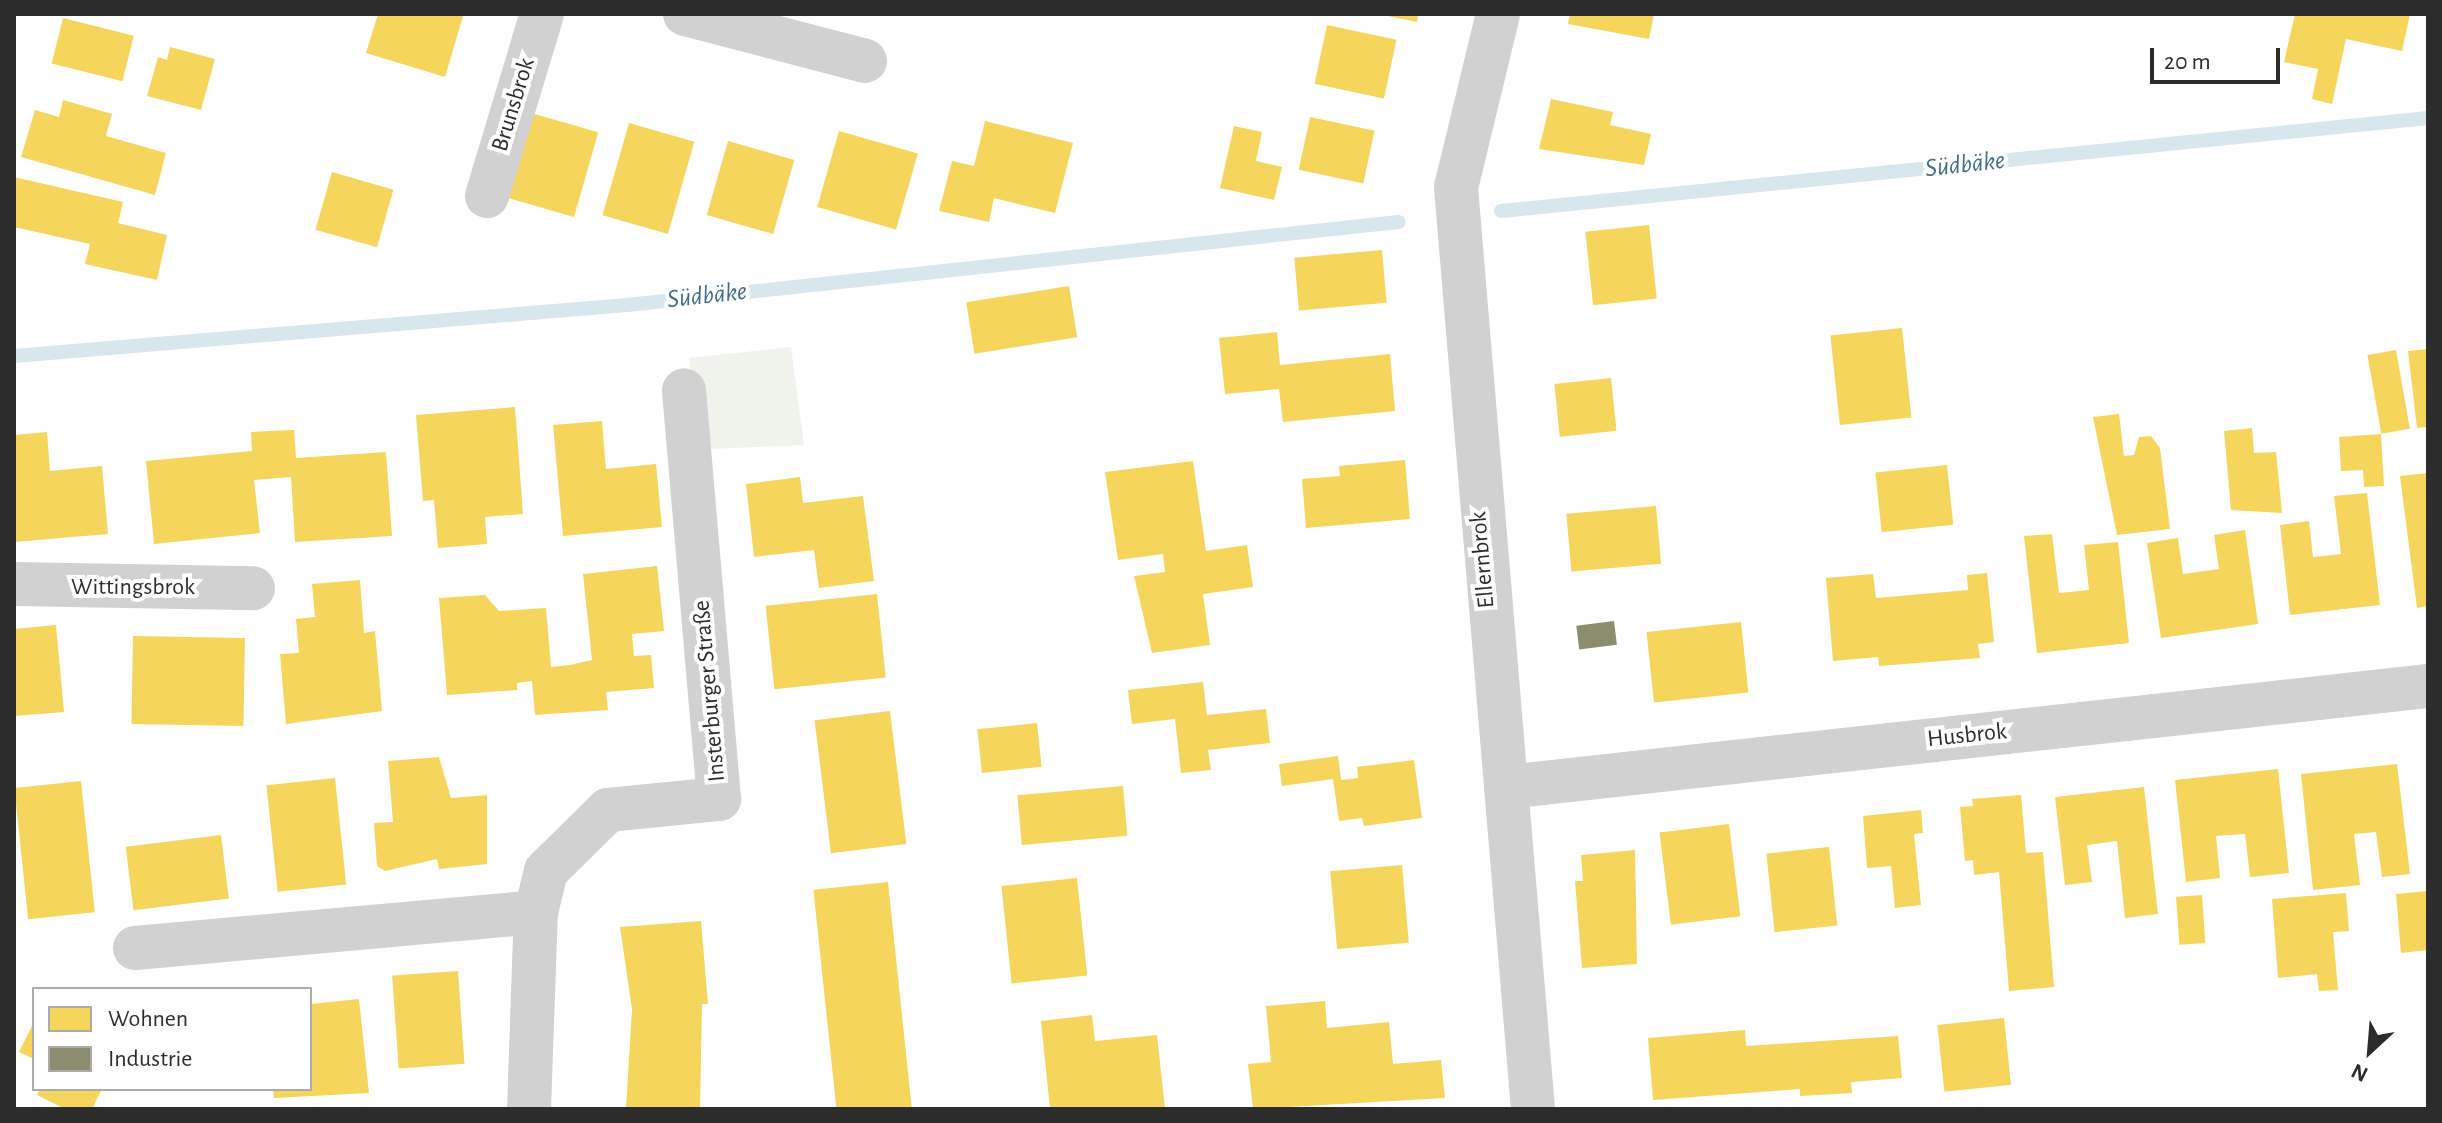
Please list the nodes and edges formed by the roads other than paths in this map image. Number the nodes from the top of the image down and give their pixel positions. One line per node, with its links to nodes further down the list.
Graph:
1 (542, 14): 5 (street, Brunsbrok)
2 (685, 14): 4 (street)
3 (1498, 14): 10 (street, Ellernbrok)
4 (865, 61)
5 (487, 196)
6 (684, 390): 11 (street, Insterburger Straße)
7 (14, 584): 8 (street, Wittingsbrok)
8 (253, 588)
9 (2428, 686): 10 (street, Husbrok)
10 (1506, 787): 14 (street, Ellernbrok)
11 (536, 912): 12 (street); 13 (street, Insterburger Straße)
12 (135, 948)
13 (529, 1109)
14 (1533, 1109)

